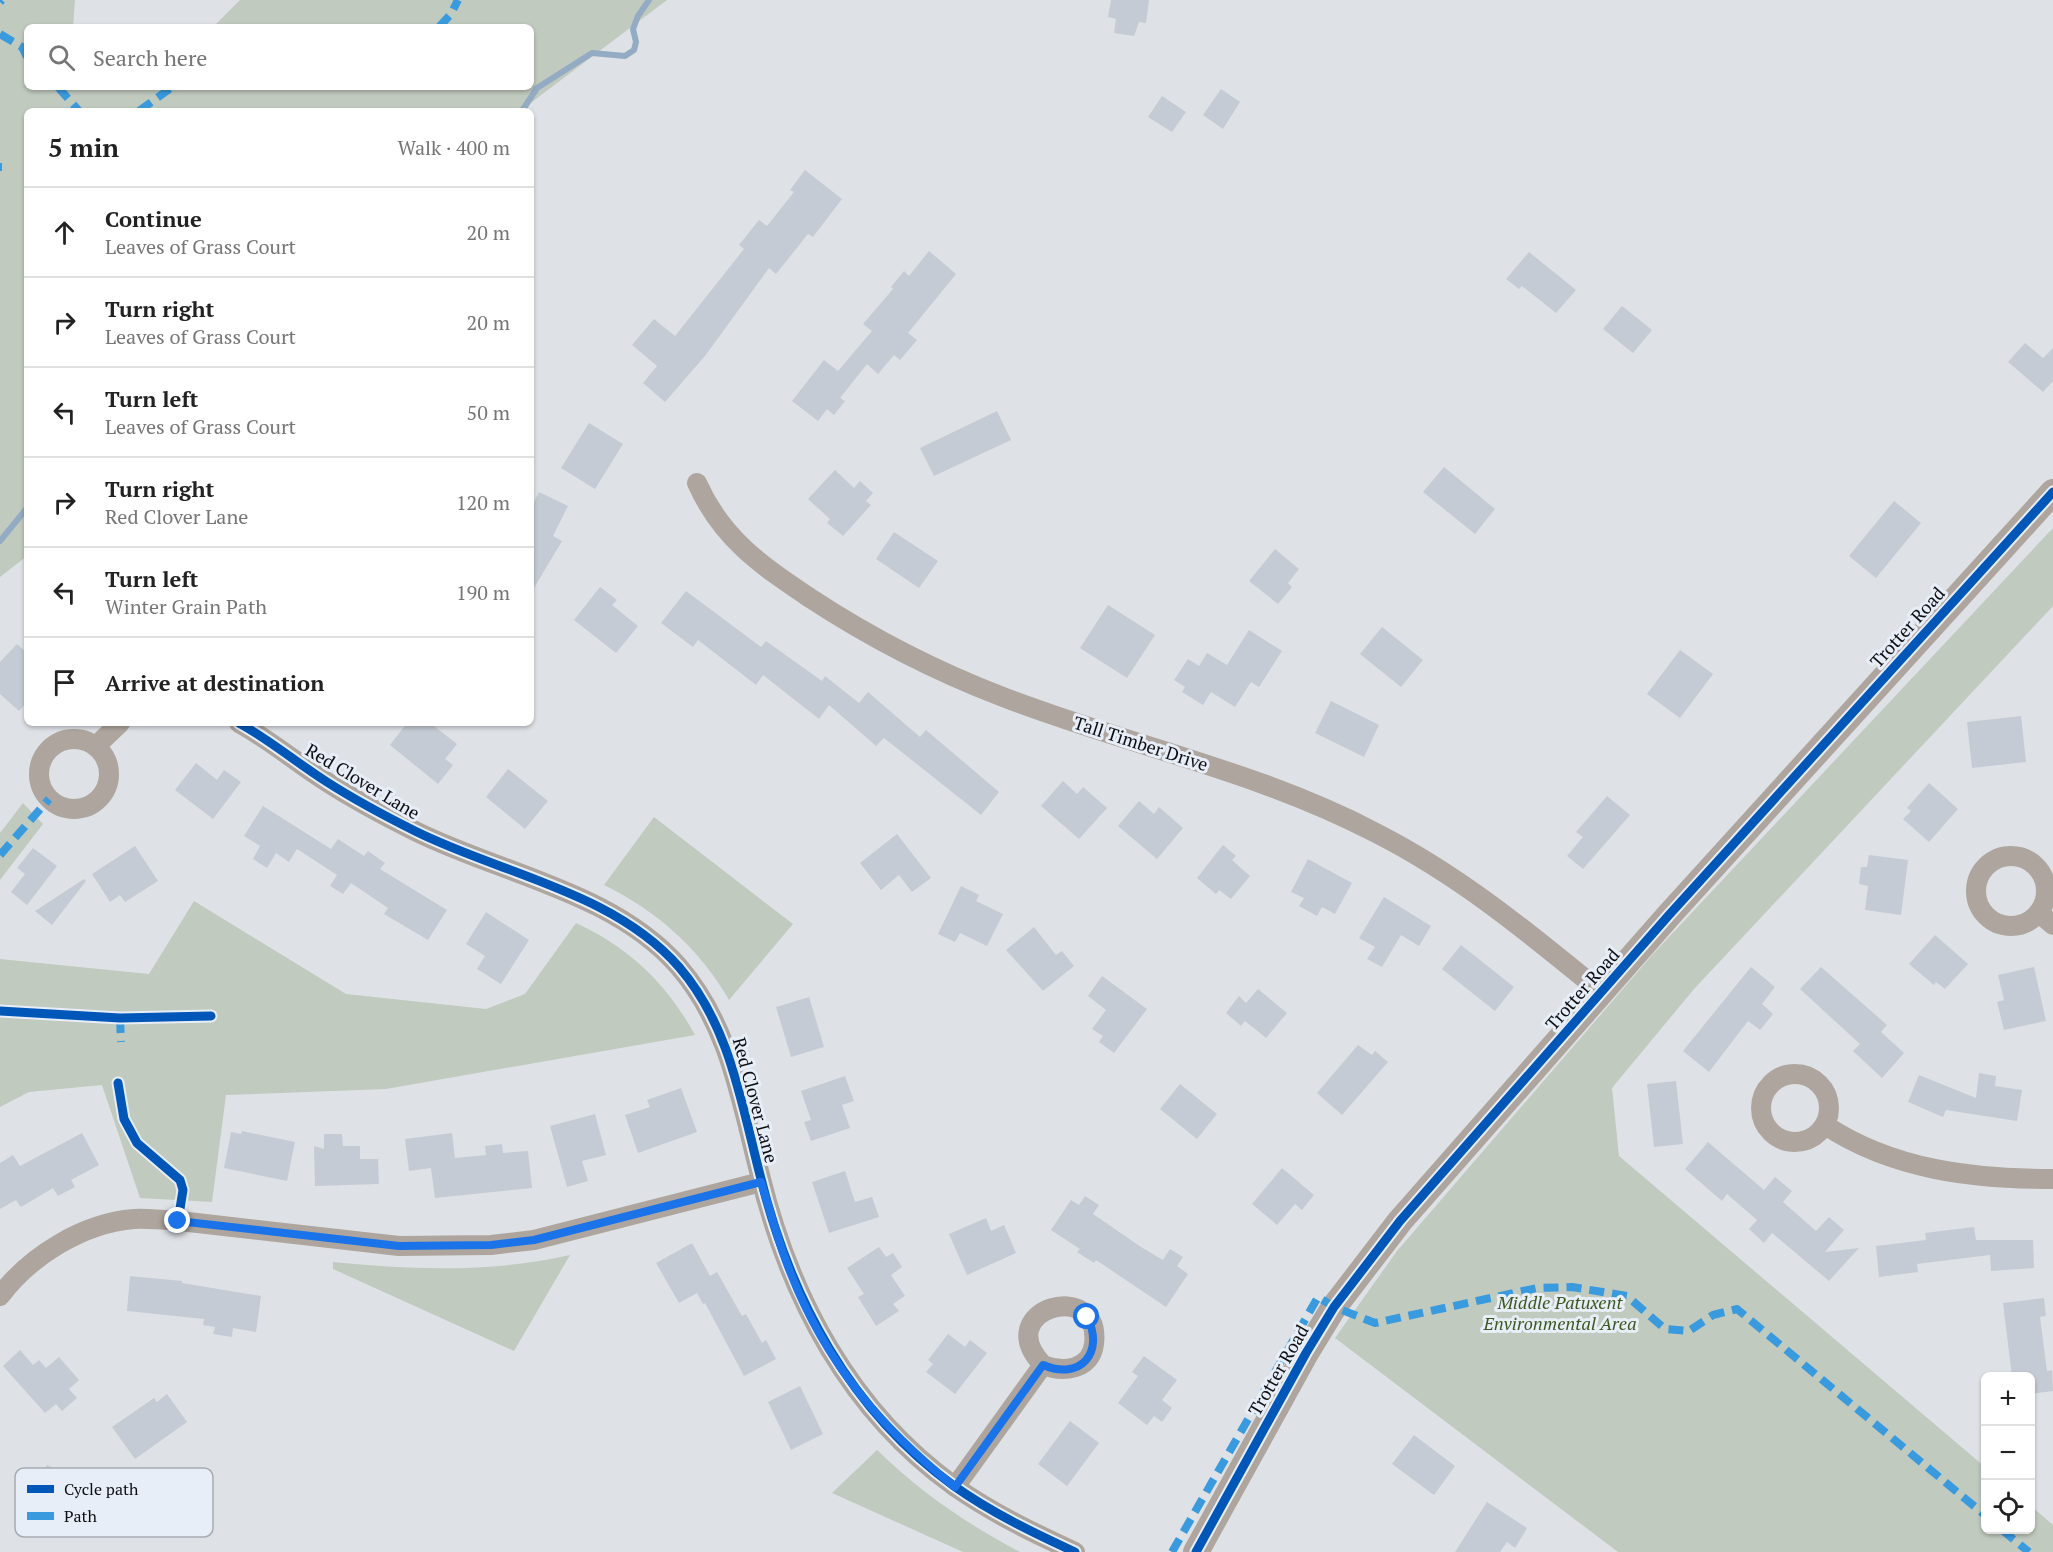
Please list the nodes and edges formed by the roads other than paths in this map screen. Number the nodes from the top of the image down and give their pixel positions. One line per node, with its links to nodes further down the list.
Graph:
1 (697, 483): 6 (street, Tall Timber Drive)
2 (2053, 492): 6 (street, Trotter Road)
3 (117, 726): 5 (street)
4 (244, 726): 9 (street, Red Clover Lane)
5 (96, 746)
6 (1600, 992): 14 (street, Trotter Road)
7 (1825, 1125): 8 (street)
8 (2053, 1179)
9 (761, 1182): 10 (street); 12 (street, Red Clover Lane)
10 (0, 1296)
11 (1043, 1365): 12 (street)
12 (955, 1487): 13 (street, Red Clover Lane)
13 (1075, 1552)
14 (1196, 1552)

